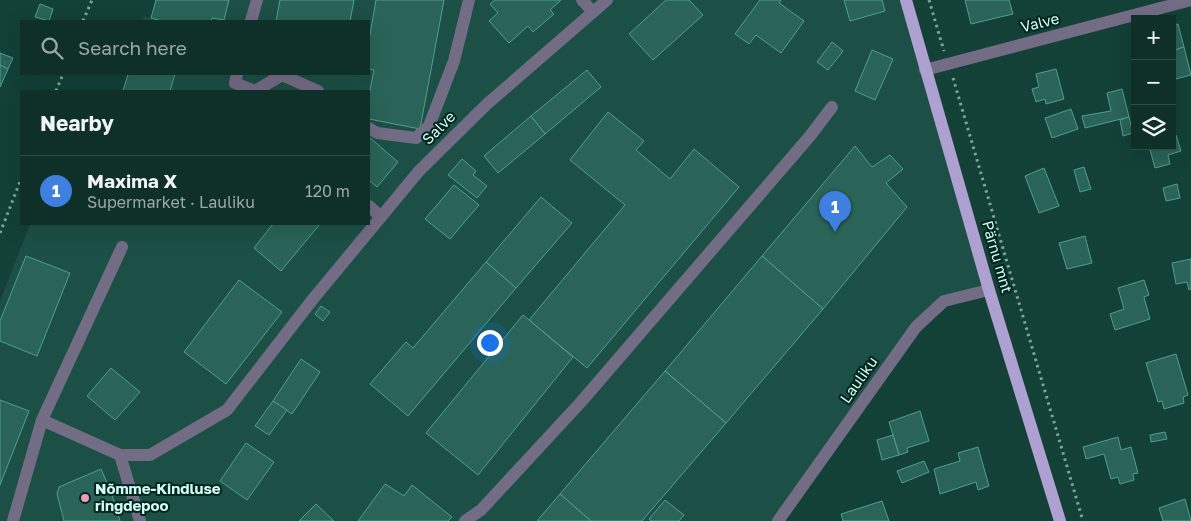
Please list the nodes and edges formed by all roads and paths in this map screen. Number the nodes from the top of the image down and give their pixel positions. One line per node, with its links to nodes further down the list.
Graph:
1 (92, 0): 10 (path)
2 (257, 0): 11 (street)
3 (469, 0): 23 (street)
4 (582, 0): 9 (street)
5 (607, 0): 9 (street, Salve)
6 (906, 0): 13 (main road, Pärnu mnt)
7 (929, 0): 12 (path)
8 (1191, 0): 12 (street, Valve)
9 (593, 12): 26 (street, Salve)
10 (84, 20)
11 (251, 20)
12 (948, 63): 13 (street, Valve); 37 (path)
13 (926, 70): 29 (main road, Pärnu mnt)
14 (63, 75): 18 (path)
15 (238, 75): 19 (street)
16 (282, 75): 20 (street)
17 (282, 75): 21 (street)
18 (56, 90)
19 (252, 90)
20 (257, 90)
21 (316, 90)
22 (832, 107): 34 (street)
23 (370, 129)
24 (20, 182): 27 (path)
25 (370, 207): 26 (street)
26 (381, 217): 31 (street, Salve)
27 (0, 233)
28 (122, 247): 30 (street)
29 (990, 290): 35 (street, Lauliku); 36 (main road, Pärnu mnt)
30 (42, 420): 31 (street); 32 (street)
31 (120, 455): 33 (street)
32 (13, 521)
33 (140, 521)
34 (465, 521)
35 (778, 521)
36 (1060, 521)
37 (1083, 521)

